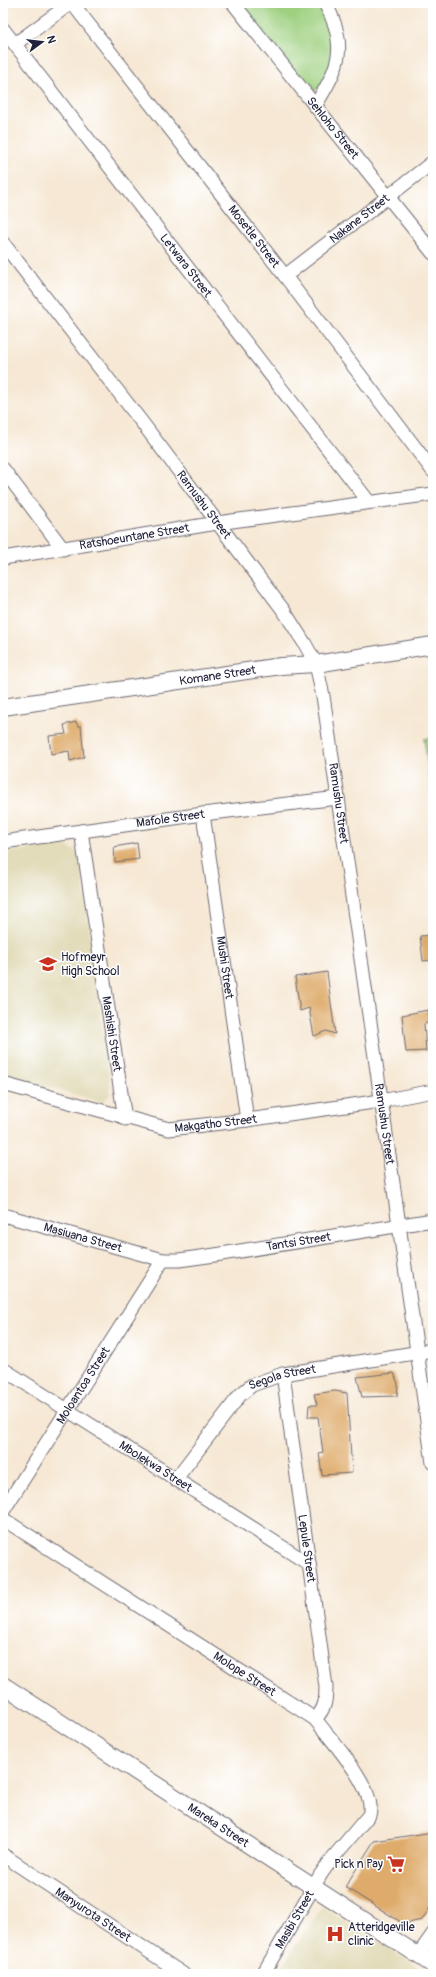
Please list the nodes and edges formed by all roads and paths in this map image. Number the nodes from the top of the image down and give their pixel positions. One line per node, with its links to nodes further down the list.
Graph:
1 (72, 3): 5 (street); 11 (street, Mosetle Street)
2 (233, 3): 6 (street, Sehloho Street)
3 (325, 3): 6 (street)
4 (3, 29): 5 (street, Letwara Street)
5 (14, 44): 15 (street, Letwara Street)
6 (315, 106): 8 (street, Sehloho Street)
7 (433, 162): 8 (street, Nakane Street)
8 (389, 196): 10 (street, Sehloho Street); 11 (street, Nakane Street)
9 (3, 243): 16 (street, Ramushu Street)
10 (433, 253)
11 (285, 276): 13 (street, Mosetle Street)
12 (3, 469): 17 (street)
13 (433, 471)
14 (433, 494): 15 (street, Ratshoeuntane Street)
15 (369, 502): 16 (street, Ratshoeuntane Street)
16 (217, 522): 17 (street, Ratshoeuntane Street); 20 (street, Ramushu Street)
17 (64, 549): 18 (street, Ratshoeuntane Street)
18 (3, 558)
19 (433, 645): 20 (street, Komane Street)
20 (316, 664): 21 (street, Komane Street); 22 (street, Ramushu Street)
21 (3, 707)
22 (338, 798): 23 (street, Mafole Street); 28 (street, Ramushu Street)
23 (203, 814): 24 (street, Mafole Street); 30 (street, Mushi Street)
24 (81, 831): 25 (street, Mafole Street); 29 (street, Mashishi Street)
25 (3, 842)
26 (3, 1084): 29 (street, Makgatho Street)
27 (433, 1091): 28 (street, Makgatho Street)
28 (381, 1101): 30 (street, Makgatho Street); 33 (street, Ramushu Street)
29 (125, 1119): 30 (street, Makgatho Street)
30 (247, 1120)
31 (3, 1215): 34 (street, Masiuana Street)
32 (433, 1220): 33 (street, Tantsi Street)
33 (398, 1225): 34 (street, Tantsi Street); 36 (street, Ramushu Street)
34 (163, 1260): 39 (street, Moloantoa Street)
35 (433, 1350): 36 (street, Segola Street)
36 (418, 1352): 38 (street, Segola Street); 40 (street, Ramushu Street)
37 (3, 1369): 39 (street, Mbolekwa Street)
38 (283, 1374): 41 (street, Segola Street); 44 (street, Lepule Street)
39 (67, 1411): 41 (street, Mbolekwa Street); 42 (street, Moloantoa Street)
40 (433, 1462)
41 (175, 1480): 44 (street, Mbolekwa Street)
42 (3, 1511)
43 (3, 1519): 46 (street, Molope Street)
44 (308, 1564): 46 (street, Lepule Street)
45 (3, 1685): 48 (street, Mareka Street)
46 (315, 1719): 48 (street, Molope Street)
47 (3, 1855): 52 (street, Manyurota Street)
48 (314, 1886): 50 (street, Mareka Street); 53 (street, Masibi Street)
49 (433, 1934): 50 (street)
50 (418, 1956): 51 (street, Mareka Street)
51 (433, 1965)
52 (183, 1974)
53 (263, 1974)

